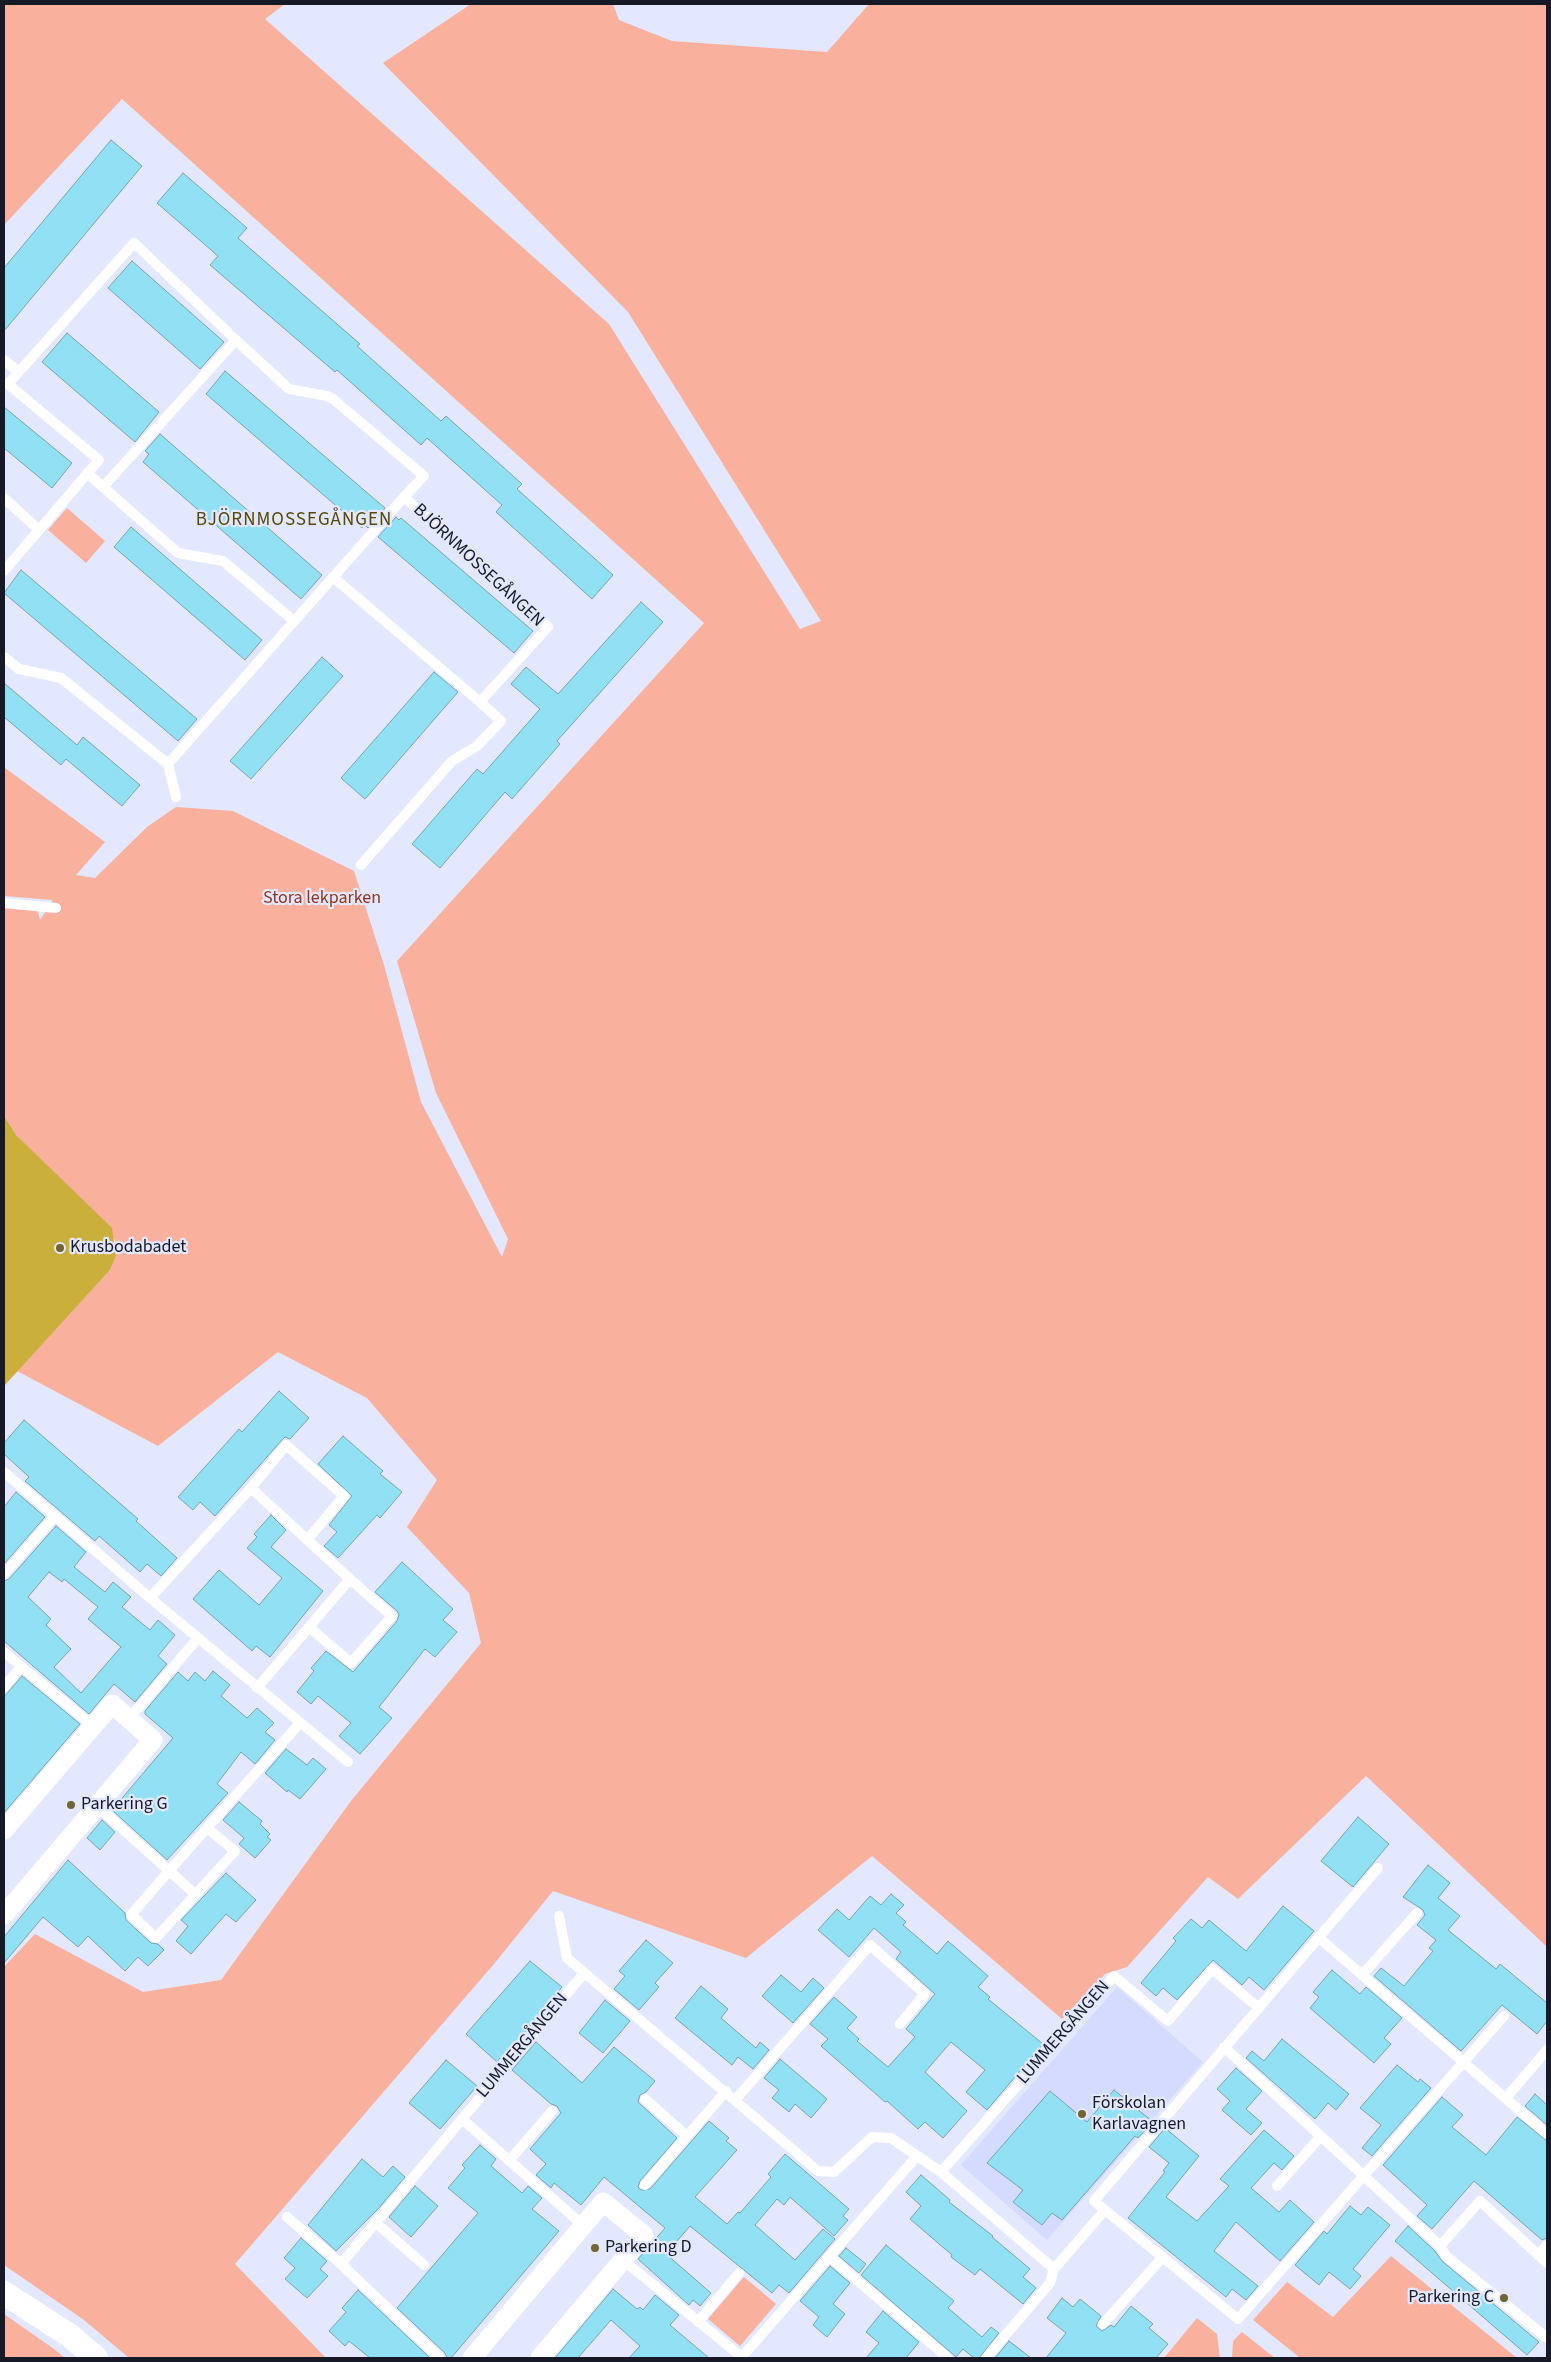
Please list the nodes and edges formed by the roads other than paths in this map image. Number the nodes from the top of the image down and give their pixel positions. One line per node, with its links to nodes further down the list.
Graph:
1 (236, 340): 3 (lane, BJÖRNMOSSEGÅNGEN); 5 (lane); 6 (lane, BJÖRNMOSSEGÅNGEN)
2 (4, 360): 3 (lane)
3 (18, 372): 4 (lane)
4 (87, 474): 5 (lane); 8 (lane)
5 (103, 487): 11 (lane)
6 (404, 497): 10 (lane, BJÖRNMOSSEGÅNGEN); 13 (lane, BJÖRNMOSSEGÅNGEN)
7 (4, 498): 8 (lane)
8 (38, 530): 9 (lane)
9 (4, 571)
10 (333, 577): 11 (lane, BJÖRNMOSSEGÅNGEN); 13 (lane)
11 (294, 621): 14 (lane, BJÖRNMOSSEGÅNGEN)
12 (4, 657): 14 (lane)
13 (480, 702): 16 (lane)
14 (168, 764): 15 (lane)
15 (176, 797)
16 (361, 865)
17 (4, 903): 18 (lane)
18 (56, 908)
19 (4, 1472): 21 (lane)
20 (250, 1488): 22 (lane); 22 (lane); 25 (lane)
21 (55, 1516): 23 (lane); 25 (lane)
22 (307, 1540): 24 (lane)
23 (4, 1574)
24 (350, 1579): 26 (lane); 26 (lane)
25 (150, 1598): 27 (lane)
26 (309, 1627): 31 (lane)
27 (198, 1638): 31 (lane); 32 (lane)
28 (4, 1652): 29 (lane)
29 (21, 1667): 30 (lane); 34 (lane)
30 (4, 1688)
31 (257, 1688): 33 (lane)
32 (129, 1719): 34 (street); 36 (street)
33 (299, 1724): 35 (lane); 37 (lane)
34 (93, 1726): 38 (street)
35 (348, 1762)
36 (97, 1806): 40 (lane); 43 (street)
37 (208, 1828): 40 (lane); 41 (lane)
38 (4, 1830)
39 (1378, 1868): 45 (lane)
40 (170, 1871): 41 (lane); 41 (lane)
41 (195, 1894)
42 (1417, 1913): 47 (lane)
43 (4, 1915)
44 (559, 1916): 46 (lane)
45 (1318, 1938): 47 (lane); 48 (lane)
46 (584, 1973): 54 (lane); 59 (lane, LUMMERGÅNGEN)
47 (1362, 1975): 53 (lane)
48 (1259, 2008): 51 (lane); 65 (lane, LUMMERGÅNGEN)
49 (1504, 2016): 53 (lane)
50 (900, 2024): 57 (lane)
51 (1224, 2048): 62 (lane); 69 (lane)
52 (1547, 2050): 55 (lane)
53 (1464, 2062): 55 (lane); 66 (lane)
54 (726, 2091): 57 (lane); 61 (lane)
55 (1506, 2098): 60 (lane)
56 (645, 2099): 61 (lane)
57 (736, 2100): 63 (lane)
58 (552, 2111): 64 (lane)
59 (462, 2119): 64 (lane); 71 (lane, LUMMERGÅNGEN)
60 (1547, 2134)
61 (687, 2136): 67 (lane)
62 (1321, 2136): 66 (lane); 68 (lane)
63 (917, 2156): 65 (lane); 76 (lane)
64 (509, 2160): 72 (lane)
65 (941, 2172): 82 (lane)
66 (1364, 2176): 74 (lane); 77 (lane)
67 (645, 2185)
68 (1277, 2186)
69 (1105, 2210): 77 (lane); 82 (lane)
70 (287, 2216): 80 (lane)
71 (375, 2222): 80 (lane, LUMMERGÅNGEN); 81 (lane)
72 (584, 2226): 78 (street); 90 (street)
73 (1547, 2245): 75 (lane)
74 (1440, 2246): 75 (lane); 87 (lane)
75 (1538, 2255): 79 (lane)
76 (830, 2257): 92 (lane); 93 (lane)
77 (1162, 2258): 86 (lane)
78 (623, 2260): 85 (lane); 91 (street)
79 (1547, 2263)
80 (341, 2264): 89 (lane)
81 (424, 2265)
82 (1054, 2269): 94 (lane)
83 (739, 2273): 85 (lane)
84 (4, 2293): 88 (street)
85 (698, 2322): 92 (lane)
86 (1103, 2324)
87 (1547, 2338)
88 (96, 2358)
89 (440, 2358)
90 (472, 2358)
91 (540, 2358)
92 (742, 2358)
93 (948, 2358)
94 (986, 2358)

